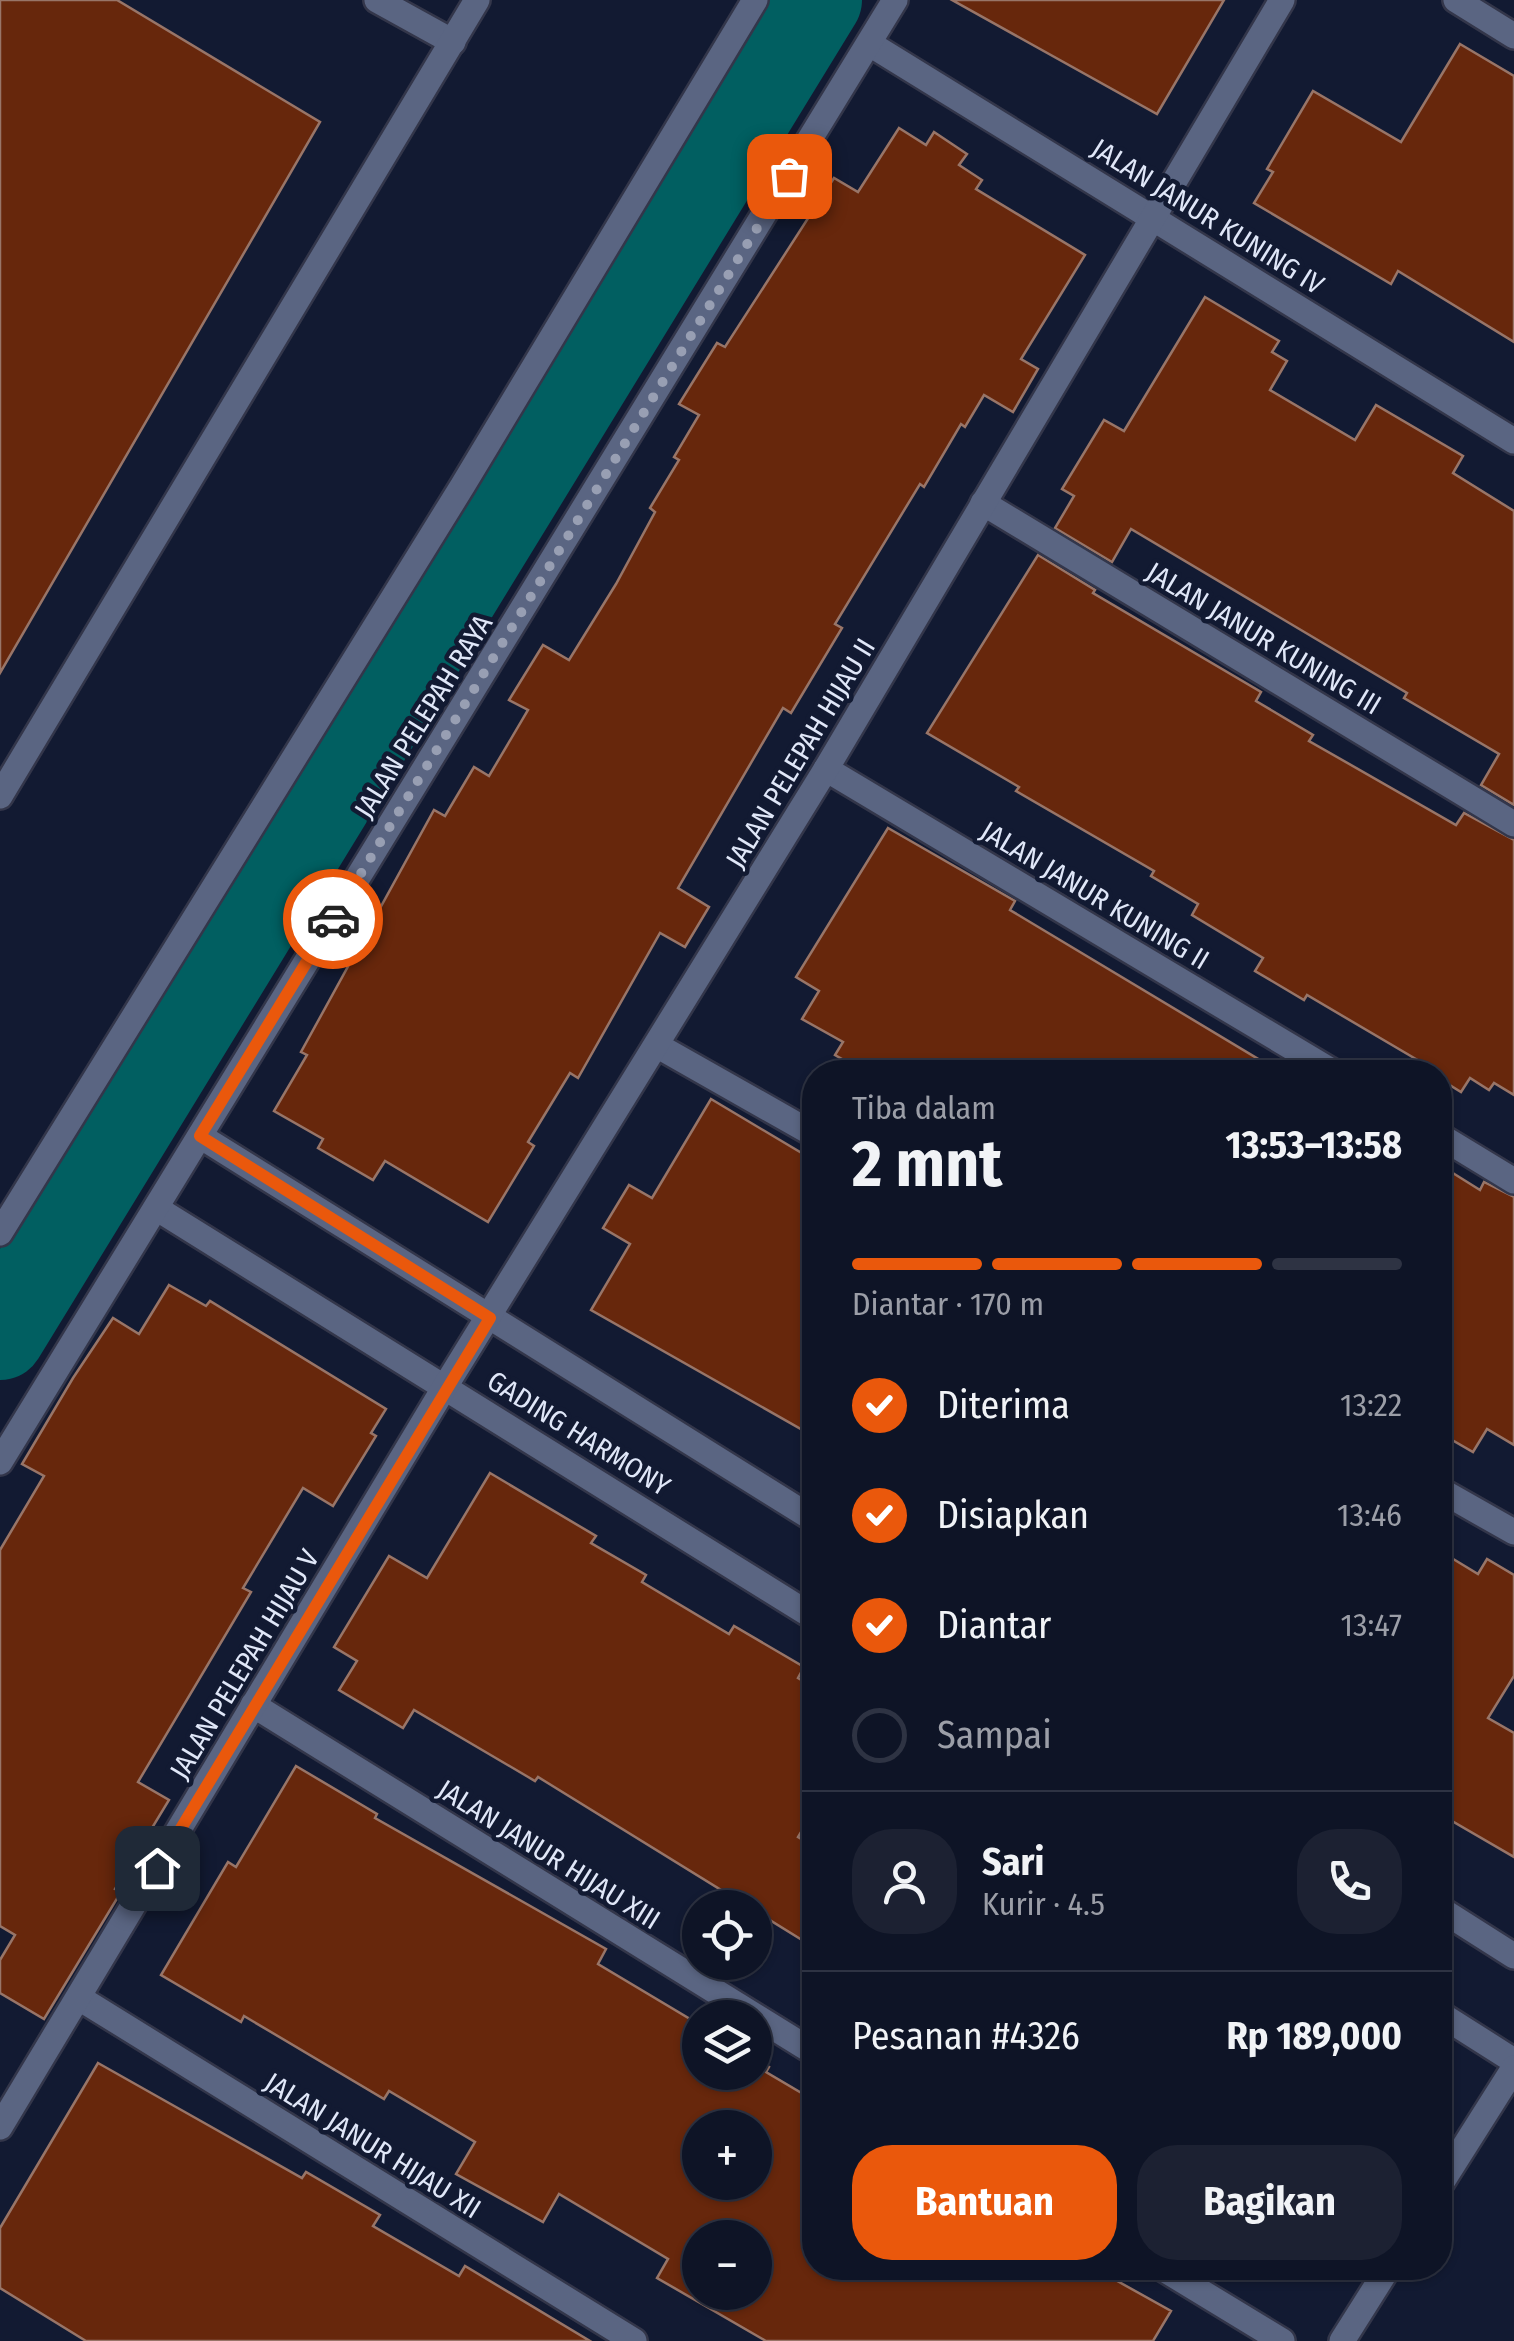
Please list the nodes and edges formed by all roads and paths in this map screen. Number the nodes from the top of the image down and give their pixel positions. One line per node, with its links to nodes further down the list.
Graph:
1 (377, 0): 8 (street)
2 (478, 0): 8 (street)
3 (755, 0): 23 (street)
4 (895, 0): 9 (street, JALAN PELEPAH RAYA)
5 (1282, 0): 10 (street, JALAN PELEPAH HIJAU II)
6 (1456, 0): 7 (street)
7 (1514, 36)
8 (453, 42): 14 (street)
9 (870, 44): 10 (street, JALAN JANUR KUNING IV); 19 (street, JALAN PELEPAH RAYA)
10 (1152, 216): 11 (street, JALAN JANUR KUNING IV); 12 (street, JALAN PELEPAH HIJAU II)
11 (1514, 441)
12 (983, 504): 13 (street, JALAN PELEPAH HIJAU II); 15 (street, JALAN JANUR KUNING III)
13 (826, 768): 16 (street, JALAN PELEPAH HIJAU II); 17 (street, JALAN JANUR KUNING II)
14 (4, 778)
15 (1514, 824)
16 (658, 1046): 18 (street); 24 (street, JALAN PELEPAH HIJAU II)
17 (1313, 1060)
18 (802, 1128)
19 (200, 1136): 22 (street, JALAN PELEPAH RAYA); 24 (street, GADING HARMONY)
20 (1452, 1143): 21 (street)
21 (1514, 1181)
22 (156, 1208): 25 (street, GADING HARMONY); 26 (street, JALAN PELEPAH RAYA)
23 (0, 1233)
24 (490, 1318): 25 (street, JALAN PELEPAH HIJAU V); 28 (street, GADING HARMONY)
25 (446, 1385): 30 (street, GADING HARMONY); 31 (street, JALAN PELEPAH HIJAU V)
26 (0, 1462)
27 (1452, 1497): 29 (street)
28 (802, 1512)
29 (1514, 1532)
30 (802, 1610)
31 (253, 1705): 34 (street, JALAN PELEPAH HIJAU V); 36 (street, JALAN JANUR HIJAU XIII)
32 (1452, 1917): 33 (street)
33 (1514, 1956)
34 (81, 2000): 38 (street, JALAN PELEPAH HIJAU V); 42 (street, JALAN JANUR HIJAU XII)
35 (1452, 2022): 37 (street)
36 (802, 2045)
37 (1514, 2064): 39 (street)
38 (0, 2127)
39 (1452, 2165)
40 (1182, 2280): 43 (street)
41 (1380, 2280): 44 (street)
42 (634, 2341)
43 (1282, 2341)
44 (1342, 2341)

